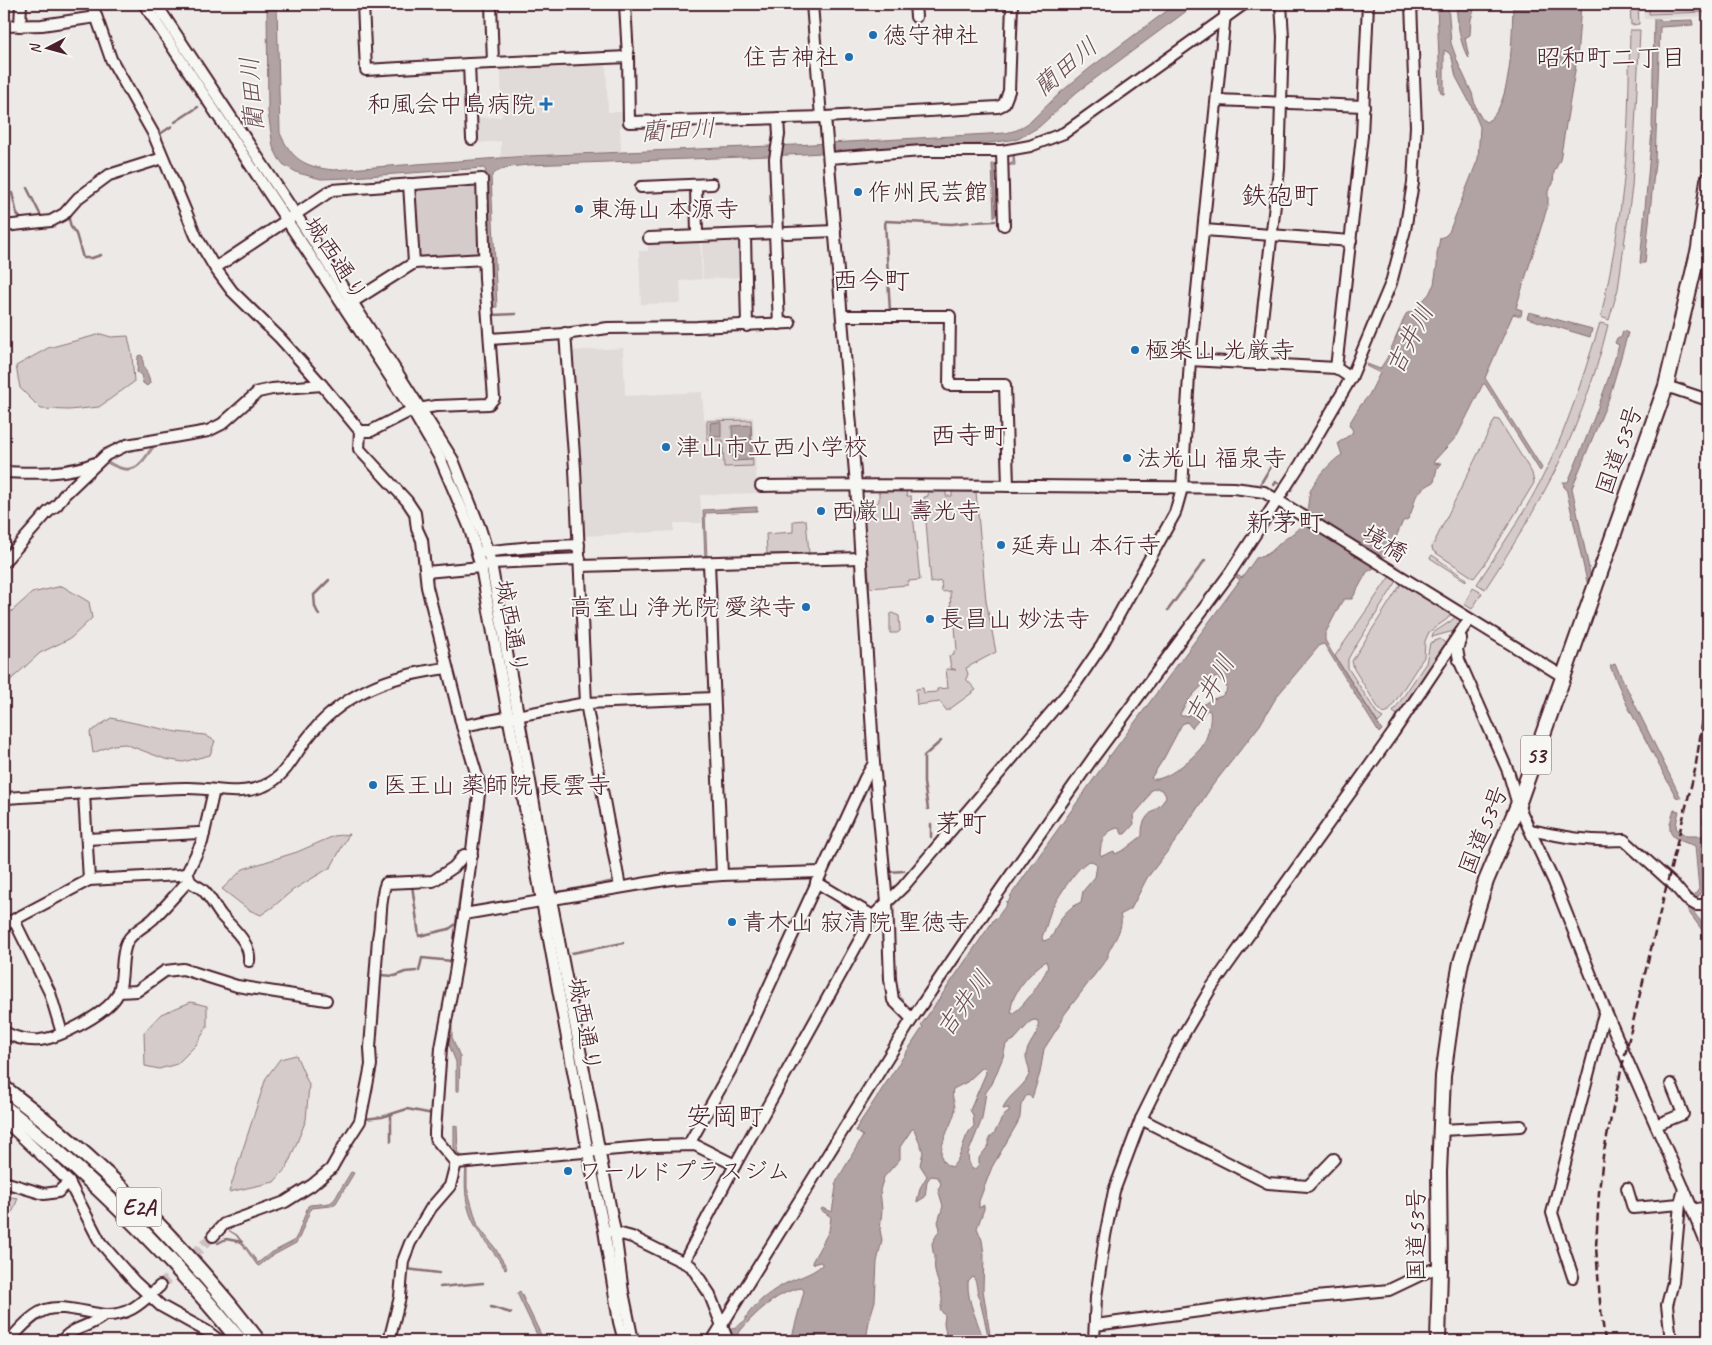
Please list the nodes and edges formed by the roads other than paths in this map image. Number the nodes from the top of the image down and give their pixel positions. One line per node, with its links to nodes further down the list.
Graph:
1 (21, 4): 20 (street)
2 (92, 4): 16 (street)
3 (144, 4): 38 (street, 城西通り)
4 (156, 4): 38 (street, 城西通り)
5 (363, 4): 23 (street)
6 (491, 4): 22 (street)
7 (625, 4): 21 (street)
8 (812, 4): 27 (street)
9 (915, 4): 17 (street)
10 (1012, 4): 27 (street)
11 (1226, 4): 18 (street)
12 (1244, 4): 18 (street)
13 (1281, 4): 25 (street)
14 (1368, 4): 26 (street)
15 (1411, 4): 62 (street)
16 (96, 17): 20 (street); 32 (street)
17 (916, 17)
18 (1224, 19): 24 (street); 30 (street)
19 (4, 26): 20 (street)
20 (20, 26)
21 (628, 57): 22 (street); 28 (street)
22 (493, 63): 23 (street)
23 (469, 64): 29 (street)
24 (1217, 100): 25 (street); 42 (street)
25 (1282, 104): 26 (street); 47 (street)
26 (1364, 106): 49 (street)
27 (823, 117): 28 (street); 31 (street)
28 (778, 118): 43 (street)
29 (472, 139)
30 (1002, 151): 31 (street); 39 (street)
31 (829, 156): 41 (street)
32 (163, 158): 40 (street); 53 (street)
33 (1708, 180): 50 (highway, 国道53号 / 53)
34 (409, 184): 38 (street); 51 (street); 52 (street)
35 (712, 184): 36 (street)
36 (696, 185): 37 (street); 45 (street)
37 (641, 187)
38 (290, 216): 53 (street); 54 (street, 城西通り)
39 (1004, 225)
40 (4, 226)
41 (835, 230): 44 (street); 55 (street)
42 (1204, 230): 47 (street); 59 (street)
43 (775, 233): 46 (street); 56 (street)
44 (786, 233)
45 (697, 235): 46 (street); 48 (street)
46 (745, 235): 56 (street)
47 (1273, 235): 49 (street); 60 (street)
48 (650, 238)
49 (1351, 240): 61 (street)
50 (1704, 248): 64 (highway, 国道53号 / 53)
51 (485, 259): 52 (street); 58 (street)
52 (414, 263): 54 (street)
53 (215, 268): 63 (street)
54 (347, 305): 66 (street, 城西通り)
55 (842, 316): 70 (street); 72 (street)
56 (747, 326): 57 (street)
57 (565, 333): 58 (street); 75 (street)
58 (490, 339): 66 (street)
59 (1190, 360): 60 (street); 73 (street)
60 (1257, 364): 61 (street)
61 (1336, 368): 62 (street)
62 (1351, 378): 74 (street)
63 (322, 385): 67 (street); 68 (street)
64 (1666, 386): 65 (street); 86 (highway, 国道53号 / 53)
65 (1708, 400)
66 (417, 410): 67 (street); 76 (street, 城西通り); 77 (street, 城西通り)
67 (360, 431): 83 (street)
68 (100, 460): 69 (street); 79 (street)
69 (4, 472)
70 (856, 485): 71 (street, 境橋); 72 (street, 境橋); 78 (street)
71 (761, 486)
72 (1008, 486): 73 (street, 境橋)
73 (1182, 488): 74 (street, 境橋); 107 (street)
74 (1278, 500): 84 (street, 境橋); 117 (street)
75 (579, 545): 76 (street); 81 (street)
76 (487, 550): 77 (street); 82 (street, 城西通り)
77 (477, 553): 82 (street, 城西通り)
78 (860, 558): 80 (street); 91 (street)
79 (4, 562)
80 (709, 562): 81 (street); 87 (street)
81 (580, 563): 82 (street); 88 (street)
82 (486, 565): 83 (street); 89 (street, 城西通り)
83 (426, 572): 85 (street)
84 (1467, 624): 86 (street, 境橋); 95 (street); 123 (street)
85 (447, 668): 90 (street); 92 (street)
86 (1564, 677): 95 (highway, 国道53号 / 53)
87 (714, 698): 88 (street); 101 (street)
88 (586, 703): 89 (street); 105 (street)
89 (513, 717): 90 (street); 106 (street, 城西通り)
90 (462, 726): 99 (street)
91 (874, 762): 100 (street); 107 (street)
92 (214, 790): 93 (street); 97 (street)
93 (84, 794): 94 (street); 98 (street)
94 (4, 798)
95 (1518, 805): 96 (street); 127 (highway, 国道53号 / 53)
96 (1530, 830): 108 (street); 116 (street)
97 (204, 834): 98 (street); 102 (street)
98 (87, 839): 103 (street)
99 (472, 856): 109 (street); 142 (street)
100 (821, 872): 101 (street); 104 (street)
101 (722, 876): 105 (street)
102 (188, 877): 103 (street); 113 (street); 114 (street)
103 (89, 880): 111 (street)
104 (816, 882): 110 (street); 128 (street)
105 (620, 887): 106 (street)
106 (547, 900): 109 (street); 129 (street, 城西通り); 130 (street, 城西通り)
107 (887, 902): 110 (street); 117 (street)
108 (1708, 905)
109 (464, 914): 132 (street)
110 (873, 916): 133 (street)
111 (14, 920): 112 (street); 119 (street)
112 (4, 926)
113 (249, 961)
114 (119, 992): 115 (street); 119 (street)
115 (326, 1000)
116 (1605, 1010): 125 (street); 146 (street)
117 (912, 1019): 151 (street)
118 (4, 1032): 119 (street)
119 (62, 1033)
120 (1671, 1084): 125 (street)
121 (4, 1088): 156 (highway, E2A)
122 (4, 1106): 155 (highway, E2A)
123 (1141, 1119): 131 (street); 150 (street)
124 (4, 1120): 135 (street)
125 (1656, 1125): 137 (street)
126 (1521, 1126): 127 (street)
127 (1441, 1130): 145 (highway, 国道53号 / 53)
128 (689, 1144): 129 (street); 133 (street)
129 (599, 1152): 130 (street); 141 (street, 城西通り)
130 (588, 1153): 132 (street); 141 (street, 城西通り)
131 (1334, 1159)
132 (456, 1163): 157 (street)
133 (735, 1165): 144 (street)
134 (4, 1182): 135 (street)
135 (69, 1182): 148 (street)
136 (1627, 1188): 138 (street)
137 (1684, 1189): 138 (street); 140 (street)
138 (1680, 1204): 164 (street)
139 (1708, 1207): 140 (street)
140 (1693, 1210): 143 (street)
141 (609, 1231): 144 (street); 158 (street, 城西通り); 159 (street, 城西通り)
142 (213, 1236)
143 (1708, 1248)
144 (684, 1262): 151 (street)
145 (1440, 1269): 150 (street); 163 (highway, 国道53号 / 53)
146 (1573, 1277)
147 (160, 1286): 148 (street)
148 (149, 1296): 149 (street); 154 (street)
149 (104, 1315): 152 (street); 153 (street)
150 (1095, 1325): 162 (street)
151 (723, 1327): 160 (street); 161 (street)
152 (10, 1341)
153 (62, 1341)
154 (220, 1341)
155 (240, 1341)
156 (258, 1341)
157 (389, 1341)
158 (624, 1341)
159 (633, 1341)
160 (712, 1341)
161 (728, 1341)
162 (1094, 1341)
163 (1438, 1341)
164 (1671, 1341)

